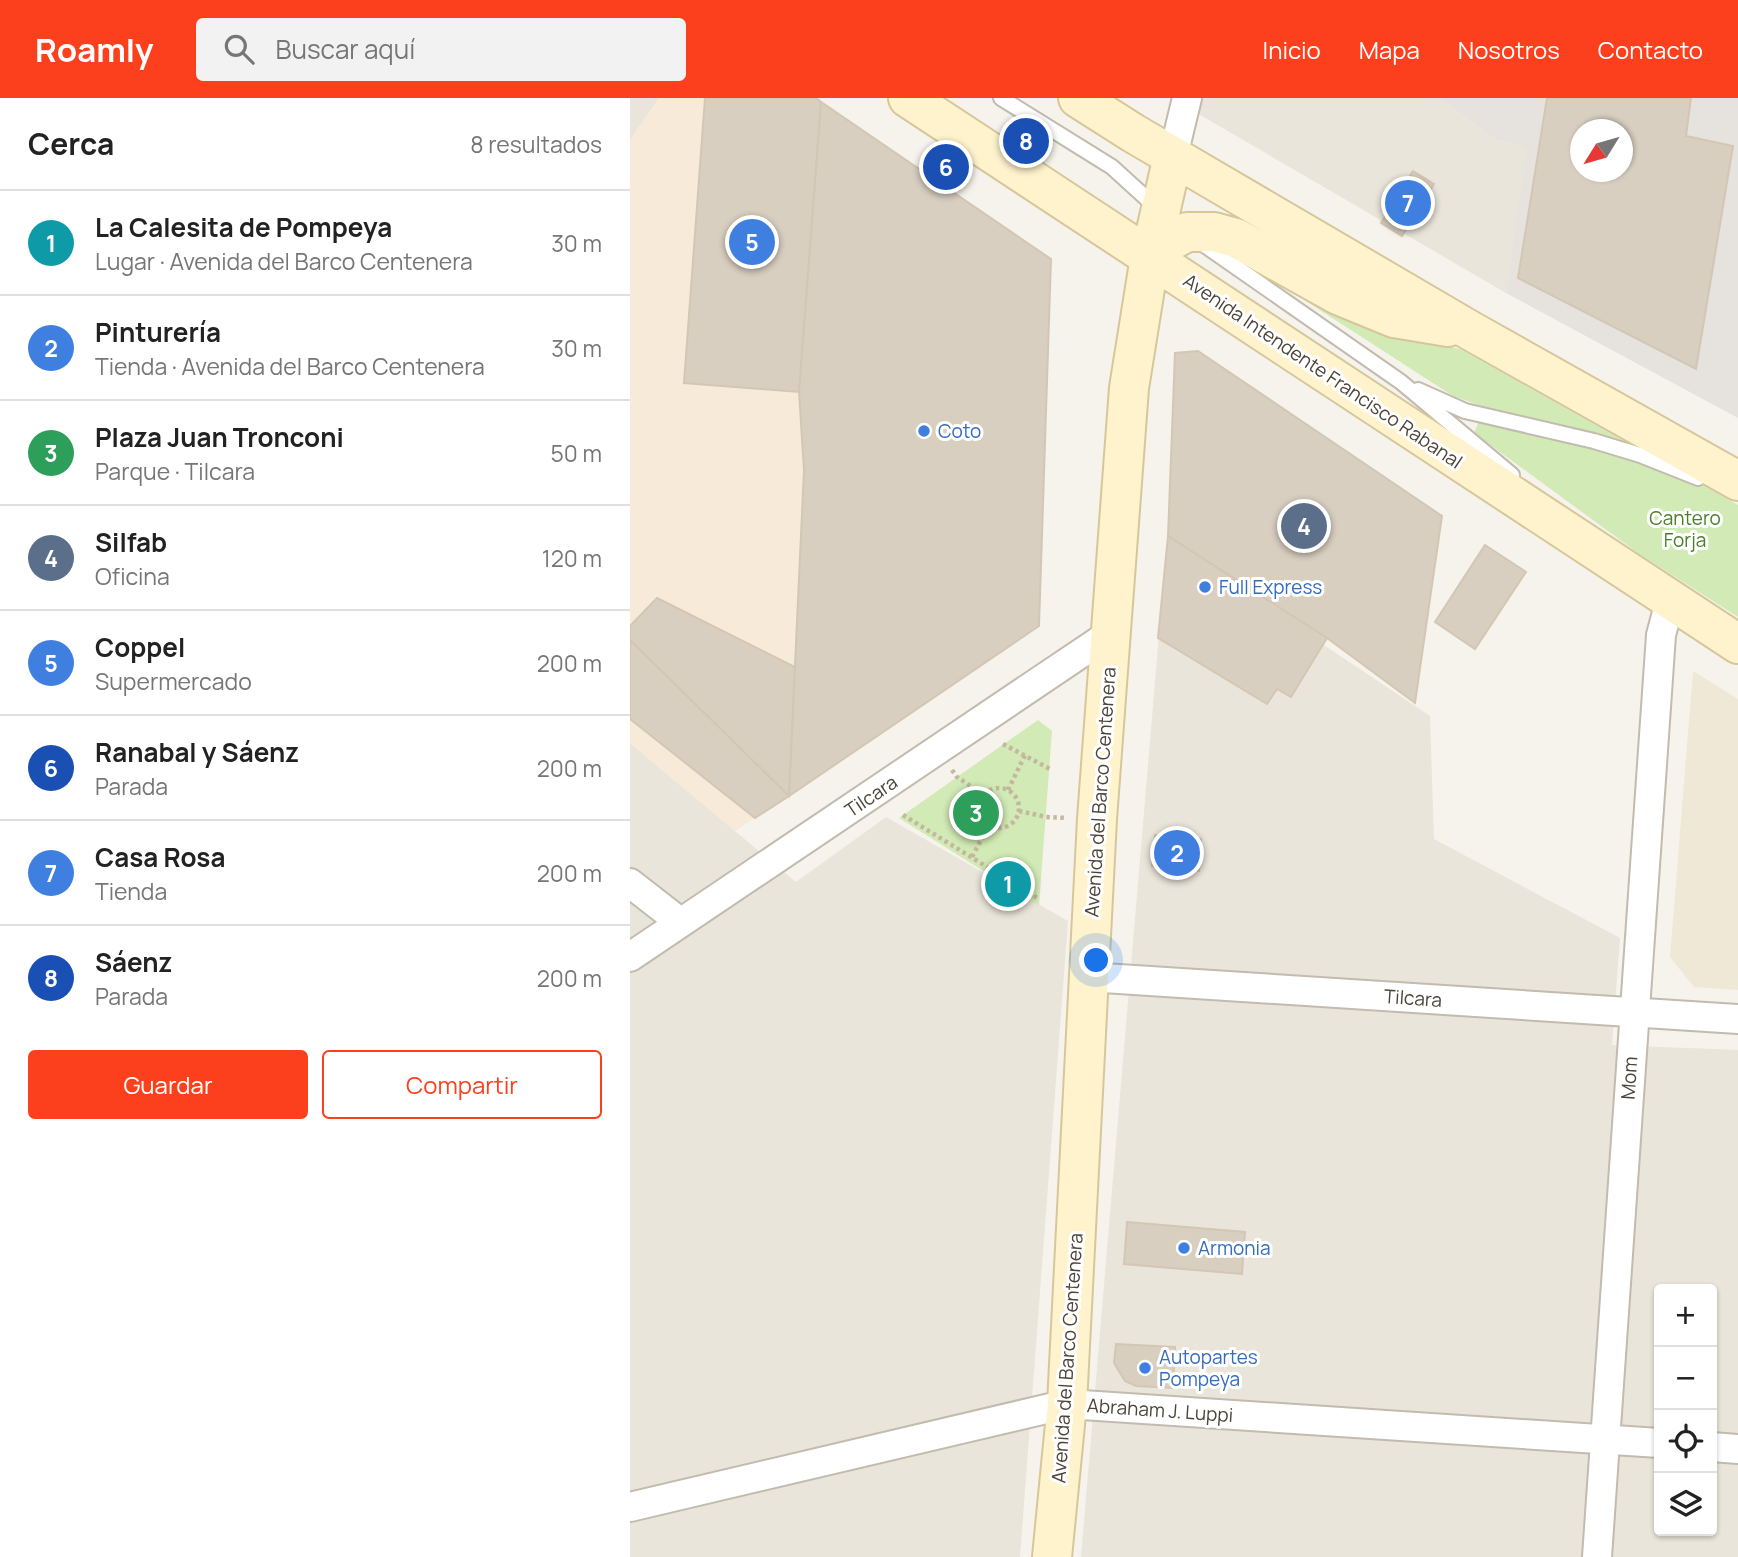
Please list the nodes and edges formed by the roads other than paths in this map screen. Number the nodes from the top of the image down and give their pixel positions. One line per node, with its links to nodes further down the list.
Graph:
1 (908, 98): 7 (main road, Avenida Intendente Francisco Rabanal)
2 (1002, 98): 6 (lane)
3 (1078, 98): 5 (main road)
4 (1187, 98): 5 (street)
5 (1173, 156): 6 (main road, Avenida del Barco Centenera); 8 (main road)
6 (1174, 222): 7 (main road, Avenida del Barco Centenera); 8 (main road); 9 (lane)
7 (1150, 257): 11 (main road, Avenida Intendente Francisco Rabanal); 12 (main road, Avenida del Barco Centenera)
8 (1471, 331): 10 (main road)
9 (1401, 382): 10 (lane); 11 (lane)
10 (1722, 482)
11 (1656, 592): 13 (main road, Avenida Intendente Francisco Rabanal); 18 (street, Mom)
12 (1111, 633): 15 (street, Tilcara); 17 (main road, Avenida del Barco Centenera)
13 (1738, 644)
14 (630, 883): 15 (street)
15 (680, 922): 16 (street, Tilcara)
16 (630, 957)
17 (1088, 978): 18 (street, Tilcara); 20 (main road, Avenida del Barco Centenera)
18 (1634, 1011): 19 (street, Tilcara); 21 (street, Mom)
19 (1738, 1019)
20 (1067, 1404): 21 (street, Abraham J. Luppi); 25 (street, Abraham J. Luppi); 26 (main road, Avenida del Barco Centenera)
21 (1604, 1439): 22 (street, Abraham J. Luppi); 27 (street, Mom)
22 (1654, 1443)
23 (1717, 1447): 24 (street)
24 (1738, 1449)
25 (630, 1507)
26 (1052, 1557)
27 (1597, 1557)

